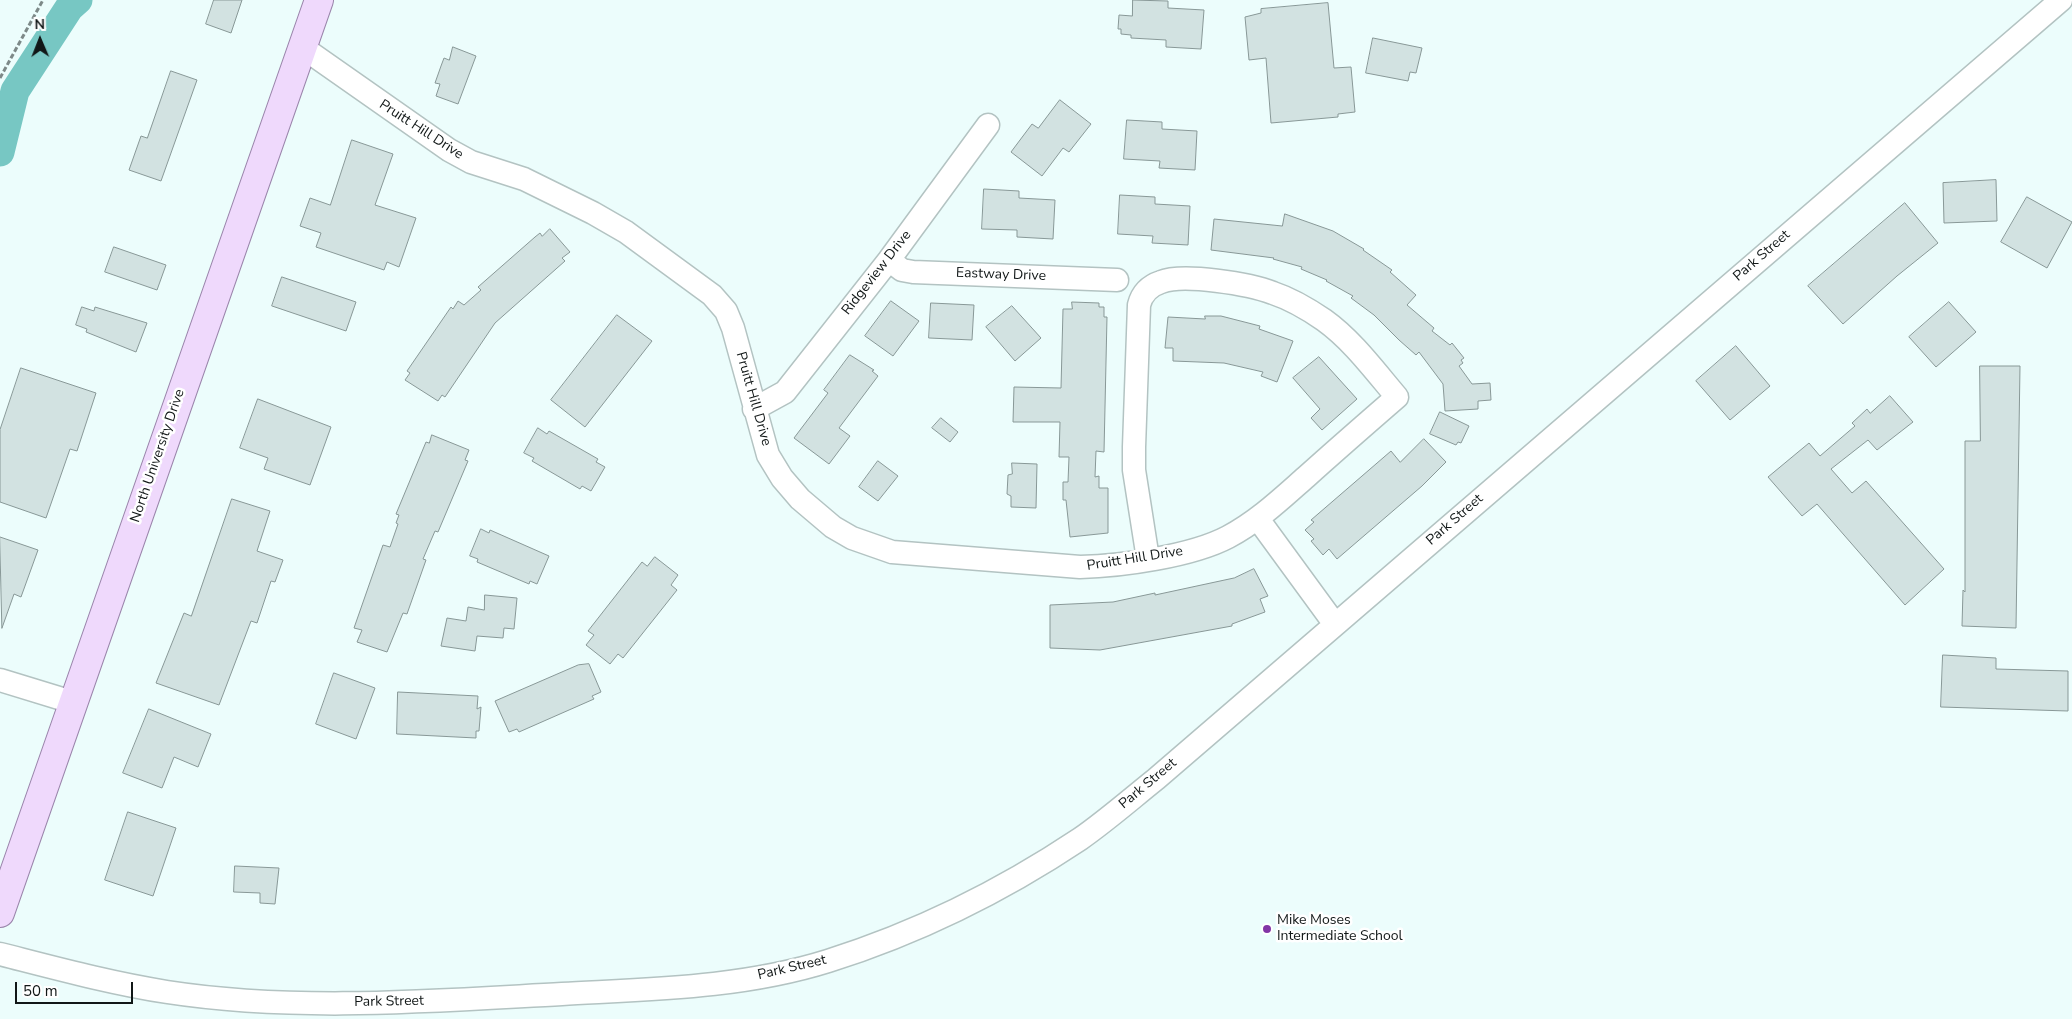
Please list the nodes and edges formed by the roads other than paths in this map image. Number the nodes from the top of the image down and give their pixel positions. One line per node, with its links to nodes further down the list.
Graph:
1 (319, 0): 3 (main road, North University Drive)
2 (2062, 0): 10 (street, Park Street)
3 (302, 47): 7 (street, Pruitt Hill Drive); 12 (main road, North University Drive)
4 (988, 125): 5 (street, Ridgeview Drive)
5 (889, 260): 6 (street, Eastway Drive); 7 (street, Ridgeview Drive)
6 (1116, 280)
7 (754, 409): 9 (street, Pruitt Hill Drive)
8 (1258, 519): 9 (street, Pruitt Hill Drive); 9 (street, Pruitt Hill Drive); 10 (street)
9 (1148, 559)
10 (1334, 623): 14 (street, Park Street)
11 (0, 680): 12 (street)
12 (72, 702): 13 (main road, North University Drive)
13 (0, 913)
14 (0, 954)

